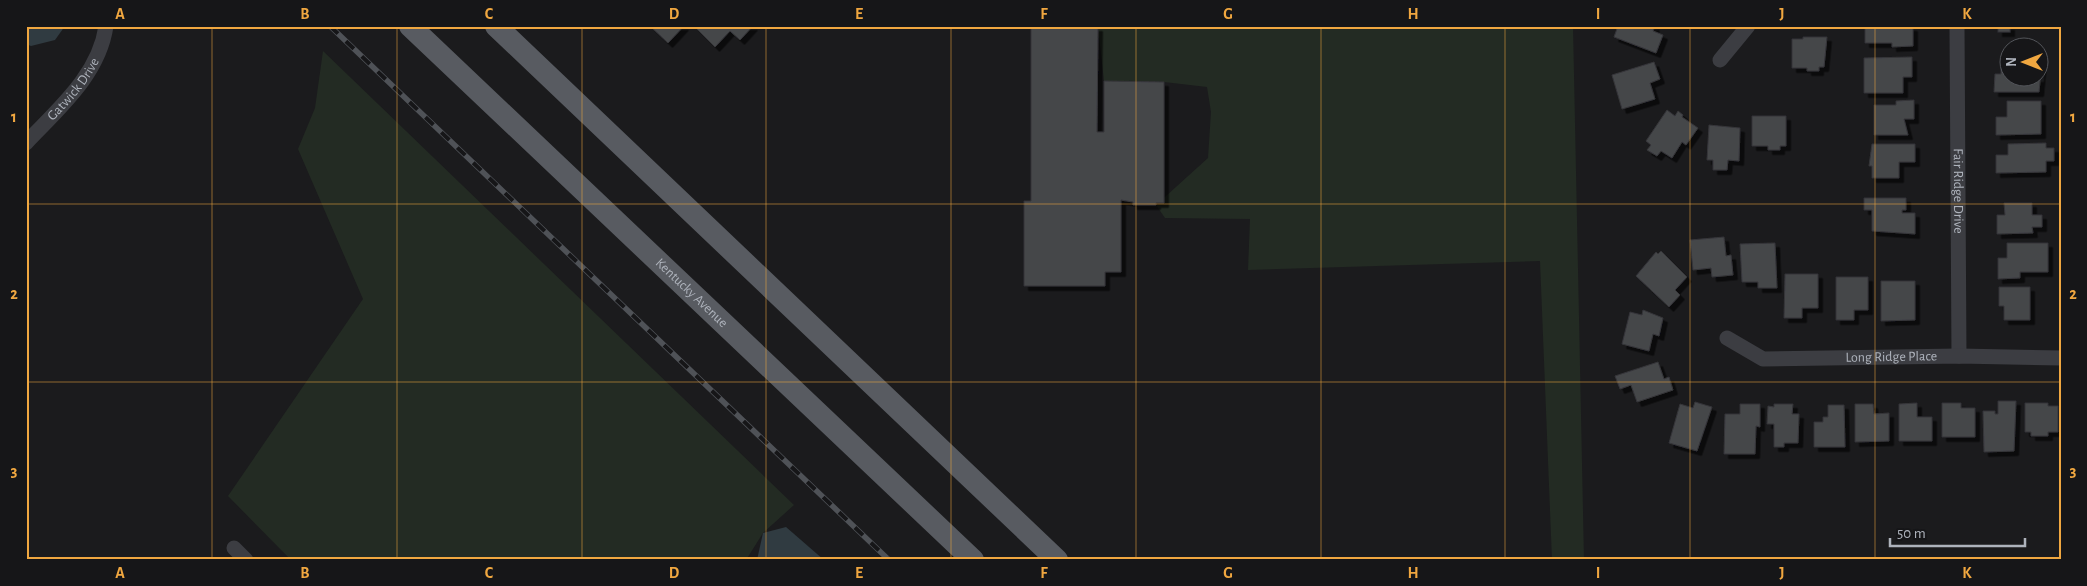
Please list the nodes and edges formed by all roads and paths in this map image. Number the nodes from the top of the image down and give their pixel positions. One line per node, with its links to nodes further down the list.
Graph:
1 (106, 26): 7 (street, Gatwick Drive)
2 (410, 26): 13 (main road, Kentucky Avenue)
3 (496, 26): 14 (main road)
4 (1748, 26): 6 (street)
5 (1957, 26): 9 (street, Fair Ridge Drive)
6 (1720, 60)
7 (26, 143)
8 (1727, 338): 9 (street, Long Ridge Place)
9 (1959, 356): 10 (street, Long Ridge Place)
10 (2061, 358)
11 (234, 548): 12 (street)
12 (246, 560)
13 (973, 560)
14 (1057, 560)

